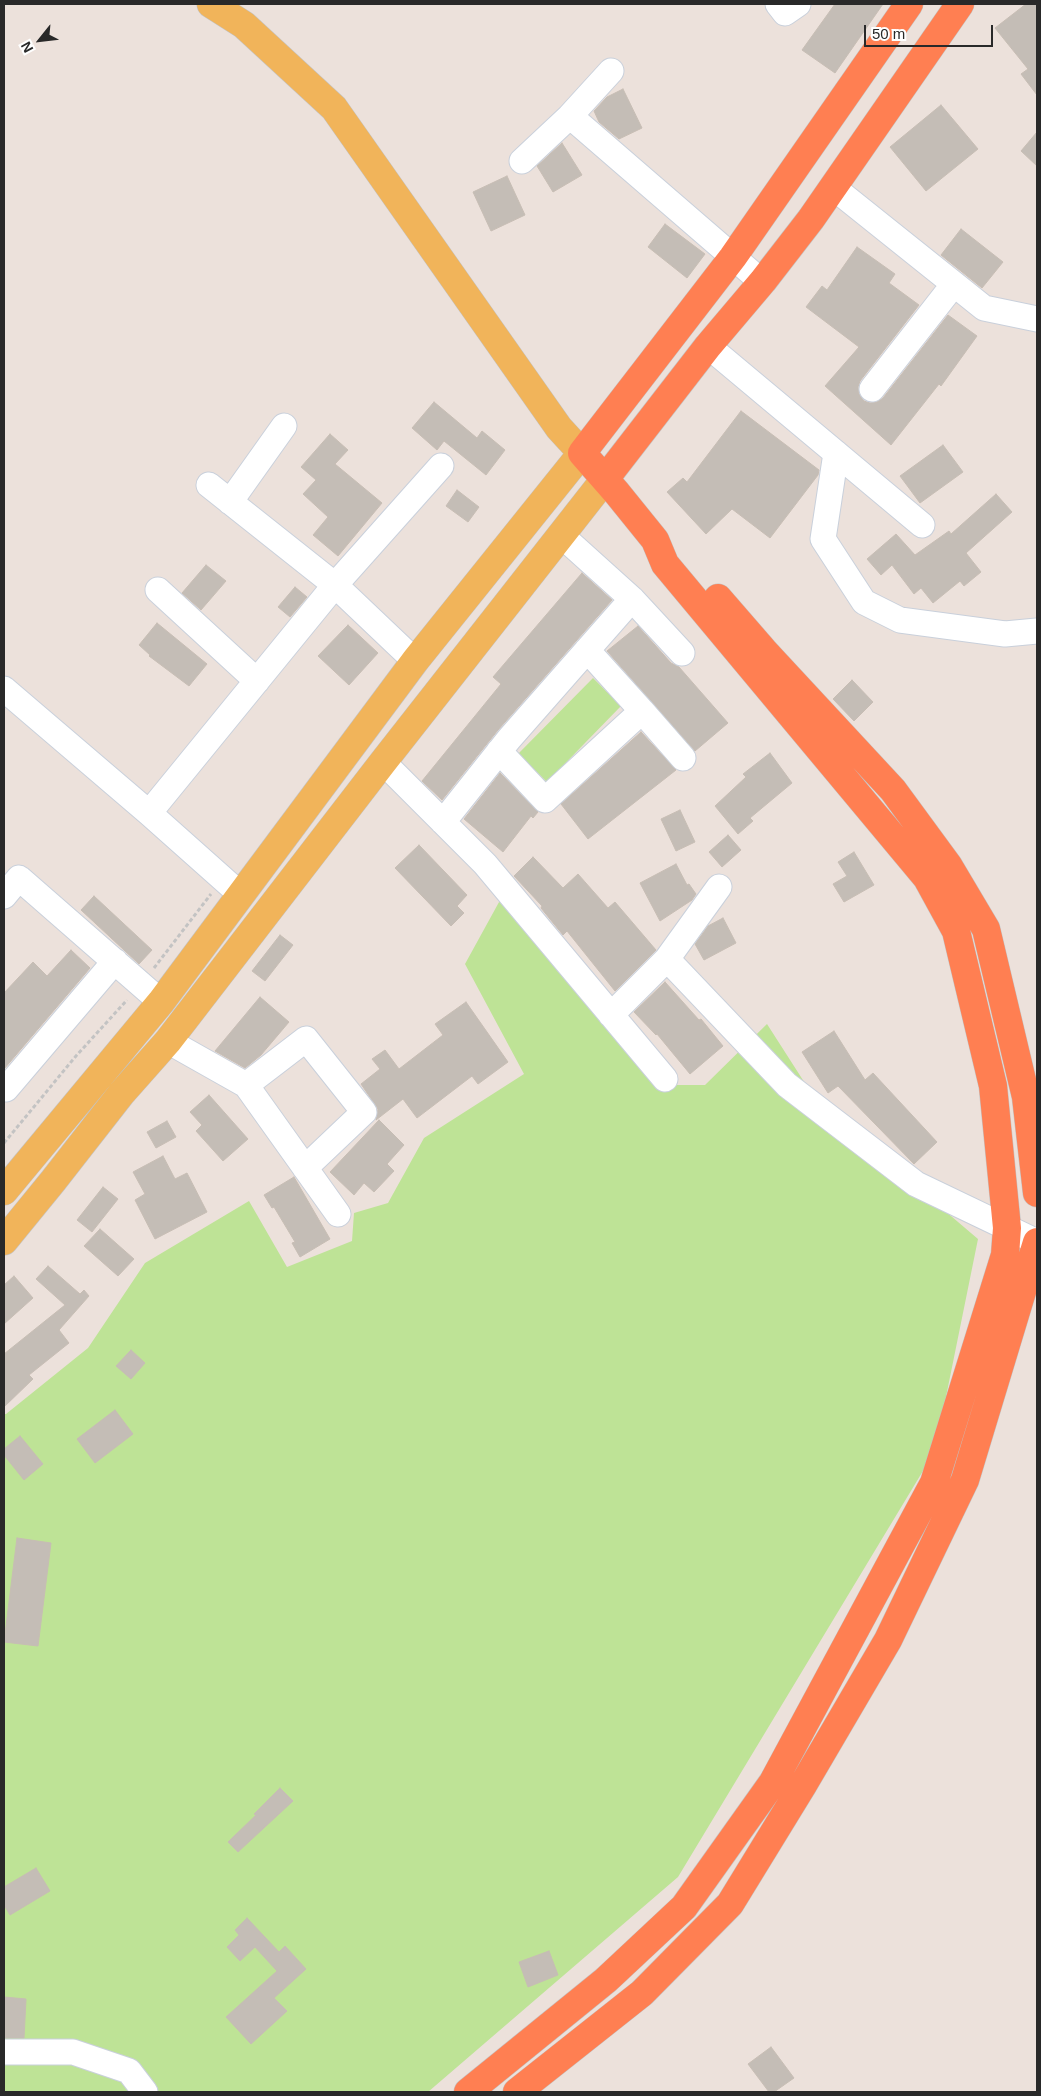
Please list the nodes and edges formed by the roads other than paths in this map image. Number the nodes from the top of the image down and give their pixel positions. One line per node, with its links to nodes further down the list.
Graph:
1 (211, 4): 17 (main road)
2 (778, 4): 3 (street)
3 (798, 4)
4 (909, 4): 10 (highway)
5 (960, 4): 9 (highway)
6 (611, 71): 7 (street)
7 (570, 116): 8 (street); 10 (street)
8 (522, 161)
9 (834, 188): 11 (highway); 12 (street)
10 (733, 257): 11 (street); 17 (highway)
11 (762, 281): 14 (highway)
12 (954, 284): 13 (street); 15 (street)
13 (1037, 319)
14 (708, 346): 18 (street); 20 (highway)
15 (872, 389)
16 (284, 426): 22 (street)
17 (582, 453): 20 (highway); 32 (main road)
18 (836, 453): 23 (street); 29 (street)
19 (441, 466): 26 (street)
20 (605, 479): 24 (main road); 25 (highway)
21 (209, 485): 22 (street)
22 (230, 502): 26 (street)
23 (922, 526)
24 (561, 535): 28 (street); 38 (main road)
25 (655, 540): 54 (highway); 56 (highway)
26 (335, 585): 32 (street); 33 (street)
27 (158, 590): 33 (street)
28 (632, 599): 30 (street); 31 (street)
29 (1037, 631)
30 (586, 650): 35 (street); 36 (street)
31 (682, 653)
32 (415, 661): 43 (main road)
33 (257, 681): 39 (street)
34 (4, 689): 39 (street)
35 (642, 711): 36 (street); 37 (street)
36 (499, 750): 40 (street)
37 (683, 758)
38 (383, 762): 40 (street); 48 (main road)
39 (149, 813): 43 (street)
40 (443, 822): 47 (street)
41 (9, 879): 45 (street)
42 (719, 887): 44 (street)
43 (240, 894): 46 (main road)
44 (667, 959): 47 (street); 56 (street)
45 (115, 961): 46 (street); 51 (street)
46 (161, 1002): 48 (main road); 53 (main road)
47 (611, 1015): 49 (street)
48 (176, 1031): 50 (street); 57 (main road)
49 (665, 1079)
50 (246, 1085): 52 (street); 52 (street)
51 (6, 1089)
52 (305, 1168): 55 (street)
53 (4, 1191)
54 (1037, 1193)
55 (338, 1214)
56 (1007, 1228): 58 (street); 61 (highway)
57 (4, 1241)
58 (1037, 1242): 62 (highway)
59 (4, 2052): 60 (street)
60 (145, 2092)
61 (468, 2092)
62 (518, 2092)

